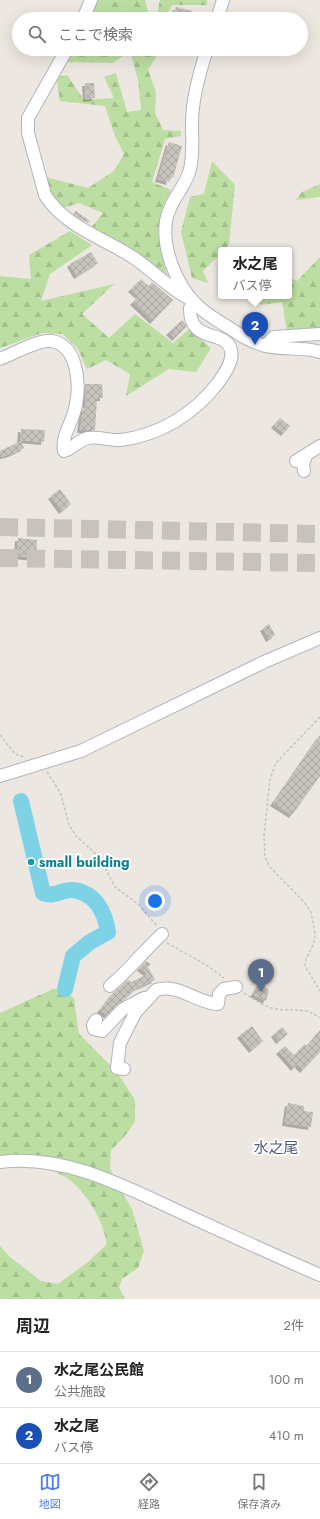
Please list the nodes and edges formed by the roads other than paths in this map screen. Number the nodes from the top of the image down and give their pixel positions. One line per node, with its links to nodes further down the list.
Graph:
1 (91, 0): 3 (street)
2 (223, 0): 4 (street)
3 (86, 12)
4 (219, 12)
5 (63, 56): 7 (street)
6 (205, 56): 7 (street)
7 (194, 302): 9 (street); 11 (street)
8 (320, 334): 9 (street)
9 (265, 346): 10 (street)
10 (320, 352)
11 (0, 359)
12 (320, 446): 13 (street)
13 (304, 471)
14 (320, 638): 15 (street)
15 (0, 776)
16 (162, 934): 17 (street)
17 (110, 986)
18 (236, 987): 19 (street)
19 (149, 996): 20 (street); 21 (street)
20 (96, 1020)
21 (124, 1069)
22 (0, 1162): 23 (street)
23 (320, 1275)

